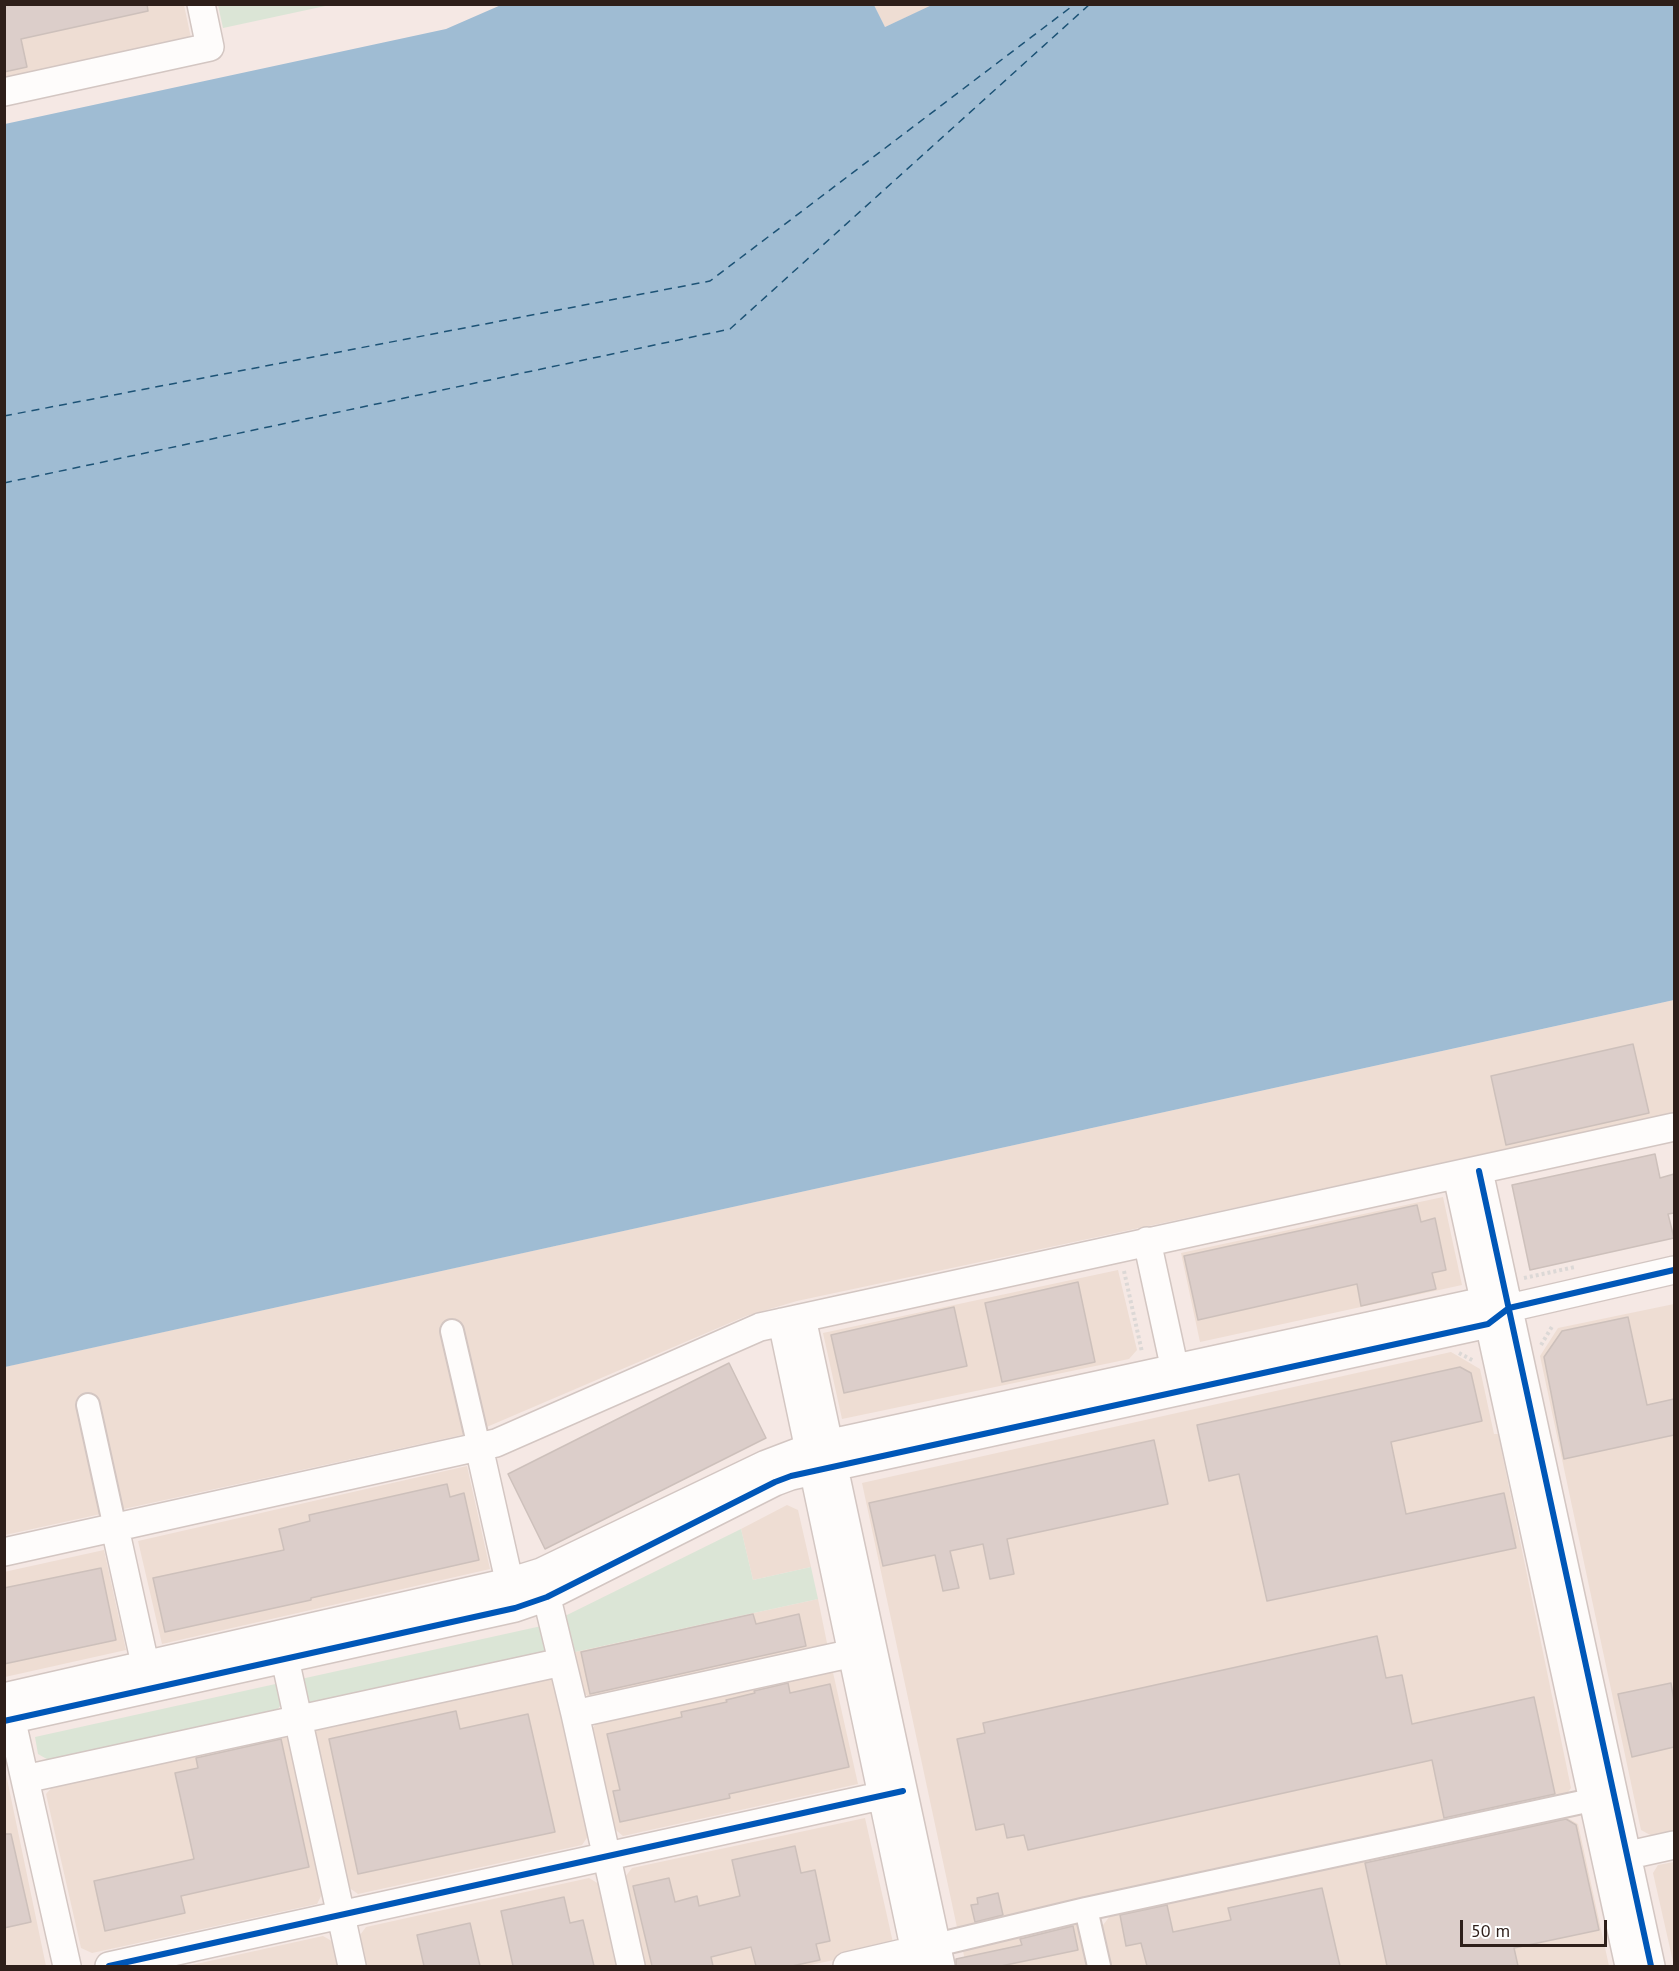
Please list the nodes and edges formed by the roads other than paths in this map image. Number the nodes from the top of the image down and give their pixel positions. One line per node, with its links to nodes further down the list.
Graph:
1 (201, 4): 2 (street)
2 (4, 92)
3 (1674, 1127): 4 (street)
4 (1468, 1174): 5 (street); 7 (street)
5 (1146, 1241): 8 (street); 10 (street)
6 (1674, 1270): 7 (street)
7 (1494, 1311): 10 (street); 27 (street)
8 (792, 1320): 12 (street); 13 (street)
9 (452, 1331): 12 (street)
10 (1177, 1379): 13 (street)
11 (88, 1405): 14 (street)
12 (478, 1447): 14 (street); 17 (street)
13 (821, 1457): 16 (street); 18 (street)
14 (115, 1528): 15 (street); 21 (street)
15 (4, 1552)
16 (544, 1584): 17 (street); 20 (street)
17 (512, 1595): 19 (street); 21 (street)
18 (861, 1651): 23 (street); 26 (street)
19 (285, 1659): 21 (street); 24 (street)
20 (562, 1662): 23 (street); 24 (street)
21 (148, 1677): 22 (street)
22 (7, 1709): 25 (street)
23 (575, 1714): 29 (street)
24 (298, 1720): 25 (street); 32 (street)
25 (25, 1779): 34 (street)
26 (892, 1793): 29 (street); 33 (street)
27 (1604, 1797): 30 (street); 31 (street)
28 (1674, 1845): 30 (street)
29 (606, 1857): 32 (street); 37 (street)
30 (1616, 1858): 40 (street); 41 (street)
31 (1086, 1909): 33 (street); 39 (street)
32 (340, 1915): 35 (street); 36 (street)
33 (928, 1957): 38 (street)
34 (66, 1966)
35 (109, 1966)
36 (352, 1966)
37 (631, 1966)
38 (847, 1966)
39 (1099, 1966)
40 (1629, 1966)
41 (1651, 1966)

